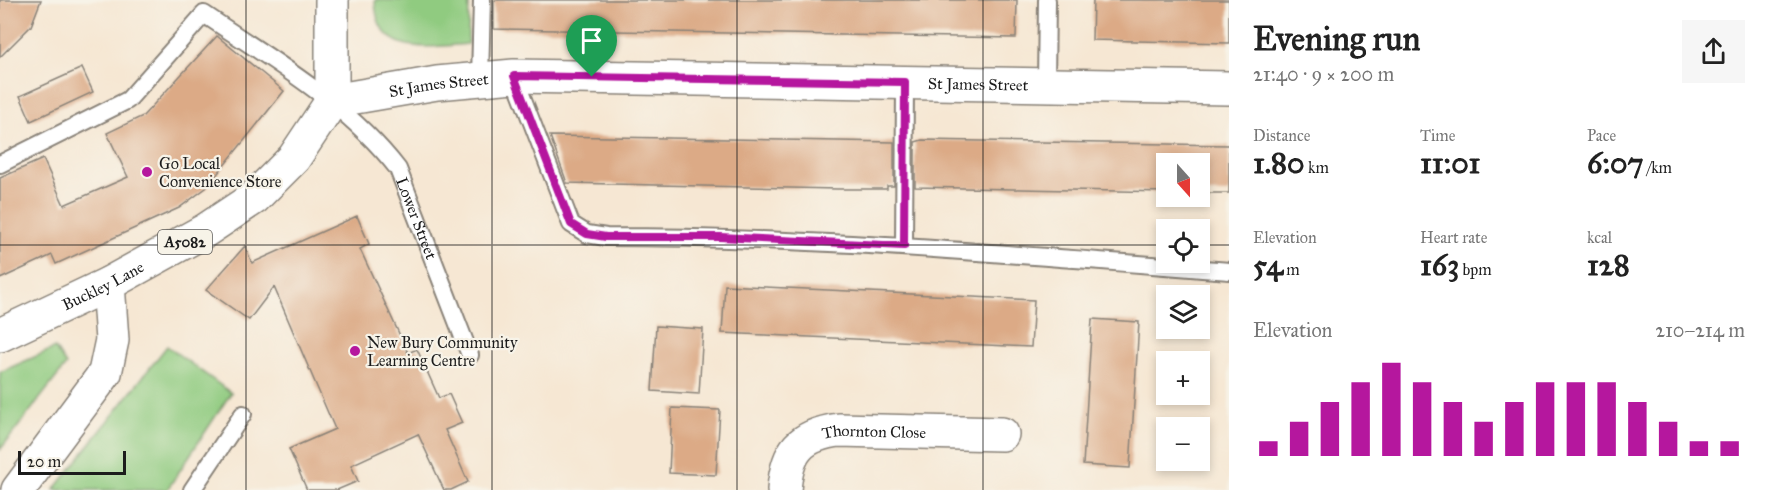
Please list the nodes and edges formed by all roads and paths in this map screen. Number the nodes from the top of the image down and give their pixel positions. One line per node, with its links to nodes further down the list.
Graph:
1 (332, 0): 9 (street)
2 (482, 0): 5 (lane)
3 (1047, 0): 7 (lane)
4 (514, 76): 5 (street, St James Street); 6 (street, St James Street); 11 (lane)
5 (480, 78): 9 (street, St James Street)
6 (905, 82): 7 (street, St James Street); 11 (lane)
7 (1046, 84): 8 (street, St James Street)
8 (1229, 88)
9 (332, 101): 10 (lane, Lower Street); 13 (street, Buckley Lane / A5082); 15 (lane, Lower Street)
10 (0, 164)
11 (904, 246): 12 (lane)
12 (1229, 271)
13 (108, 284): 14 (street, Buckley Lane / A5082); 18 (street)
14 (0, 334)
15 (470, 355)
16 (243, 414): 19 (lane)
17 (1002, 434): 20 (street, Thornton Close)
18 (18, 490)
19 (192, 490)
20 (784, 490)

